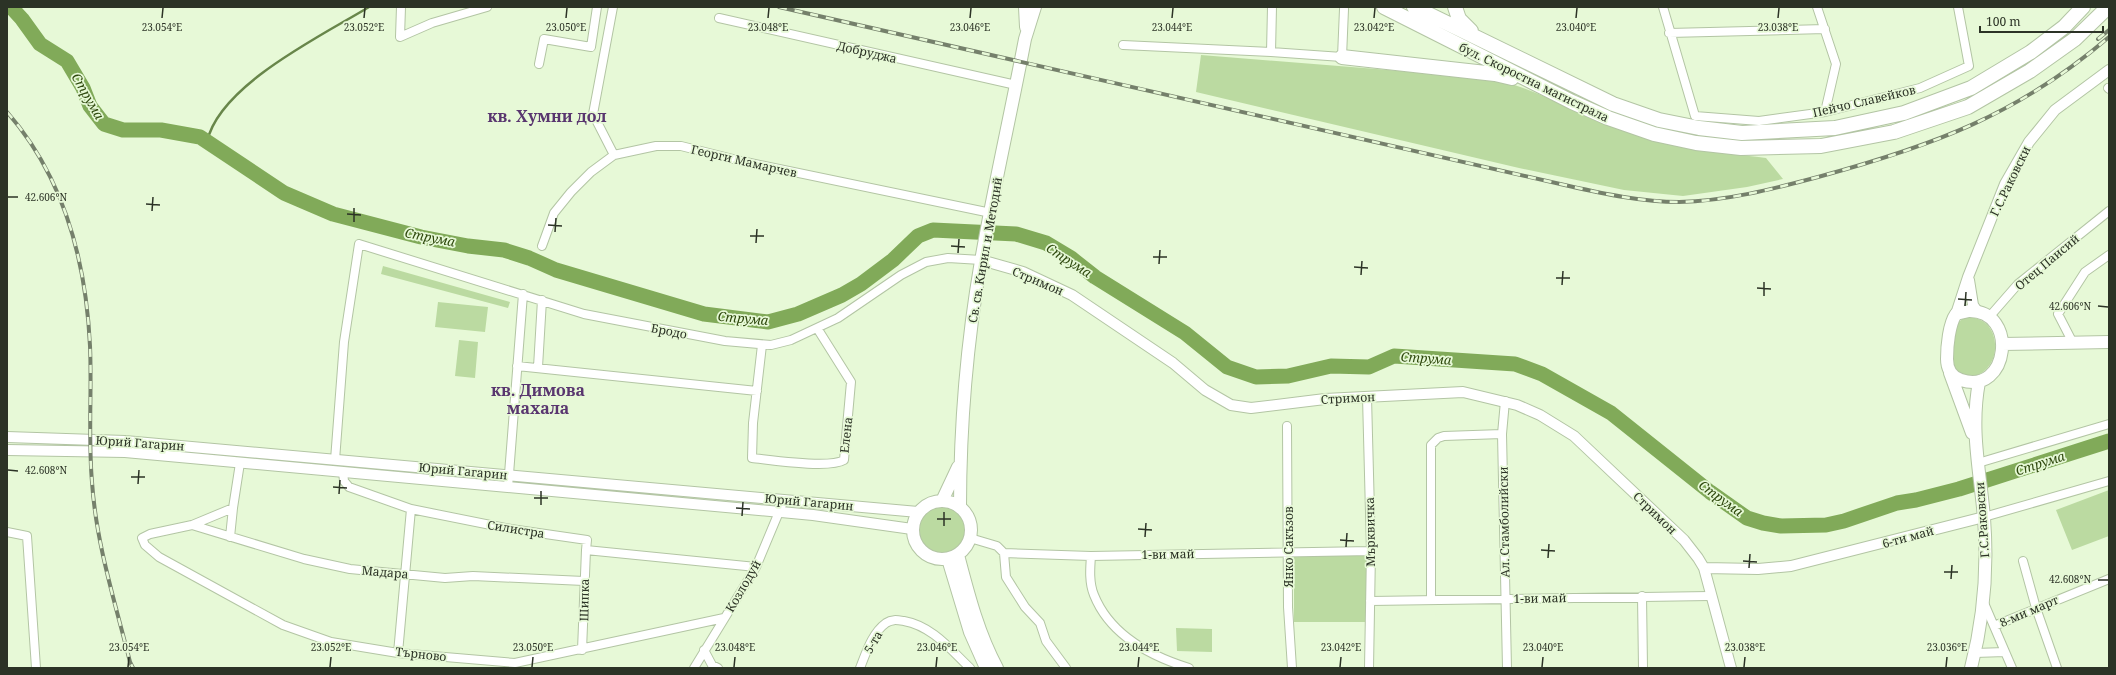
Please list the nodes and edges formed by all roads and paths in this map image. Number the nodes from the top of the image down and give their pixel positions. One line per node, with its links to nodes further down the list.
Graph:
1 (401, 7): 2 (street)
2 (487, 7)
3 (597, 7): 23 (street)
4 (613, 7): 28 (street)
5 (1272, 7): 21 (street)
6 (1384, 7): 25 (highway, бул. Скоростна магистрала)
7 (1414, 7): 20 (highway, бул. Скоростна магистрала)
8 (1455, 7): 20 (highway)
9 (1663, 7): 18 (street)
10 (1817, 7): 17 (street)
11 (1958, 7): 27 (street, Пейчо Славейков)
12 (2083, 7): 20 (highway, бул. Скоростна магистрала)
13 (2108, 7): 25 (highway, бул. Скоростна магистрала)
14 (1033, 8): 26 (main road, Св. св. Кирил и Методий)
15 (1344, 9): 22 (street)
16 (719, 18): 26 (street, Добруджа)
17 (1825, 29): 18 (street); 27 (street)
18 (1669, 33): 27 (street, Пейчо Славейков)
19 (1123, 45): 21 (street)
20 (1497, 48)
21 (1271, 52): 22 (street)
22 (1342, 58): 25 (highway)
23 (539, 64)
24 (2109, 70): 35 (street, Г.С.Раковски)
25 (1534, 83)
26 (1016, 85): 30 (main road, Св. св. Кирил и Методий)
27 (1825, 112)
28 (614, 154): 30 (street, Георги Мамарчев); 31 (street, Георги Мамарчев)
29 (2109, 211): 40 (street, Отец Паисий)
30 (990, 218): 33 (main road, Св. св. Кирил и Методий)
31 (542, 246)
32 (2109, 255): 43 (street)
33 (982, 256): 34 (street, Стримон); 51 (street, Стримон); 61 (main road, Св. св. Кирил и Методий)
34 (968, 258): 41 (street, Бродо)
35 (1968, 277): 38 (street); 39 (street, Г.С.Раковски)
36 (523, 294): 37 (street, Бродо); 46 (street); 59 (street, Бродо)
37 (542, 300): 45 (street, Бродо); 47 (street)
38 (1977, 311): 39 (main road); 40 (main road)
39 (1956, 314): 48 (main road)
40 (1990, 316): 44 (main road)
41 (817, 328): 45 (street, Бродо); 50 (street, Елена)
42 (2109, 342): 43 (main road)
43 (2073, 343): 44 (main road)
44 (2002, 344): 49 (main road)
45 (762, 345): 50 (street)
46 (517, 366): 47 (street); 64 (street)
47 (538, 367): 50 (street)
48 (1949, 370): 49 (main road); 57 (main road, Г.С.Раковски)
49 (1979, 382): 57 (main road, Г.С.Раковски)
50 (757, 391)
51 (1367, 397): 52 (street, Стримон); 81 (street, Мърквичка)
52 (1505, 401): 55 (street, Ал. Стамболийски); 88 (street, Стримон)
53 (2109, 424): 62 (street)
54 (1287, 426): 82 (street, Янко Сакъзов)
55 (1502, 434): 94 (street, Ал. Стамболийски); 96 (street)
56 (7, 437): 59 (street, Юрий Гагарин)
57 (1974, 438): 62 (main road, Г.С.Раковски)
58 (7, 450): 60 (street, Юрий Гагарин)
59 (335, 460): 64 (street, Юрий Гагарин)
60 (240, 462): 63 (street, Юрий Гагарин); 70 (street)
61 (960, 463): 68 (main road, Св. св. Кирил и Методий); 69 (main road, Св. св. Кирил и Методий)
62 (1978, 468): 74 (main road, Г.С.Раковски)
63 (343, 472): 66 (street, Юрий Гагарин); 71 (street)
64 (509, 475): 66 (street); 67 (street, Юрий Гагарин)
65 (2109, 481): 74 (street, 6-ти май)
66 (508, 487): 72 (street, Юрий Гагарин)
67 (784, 500): 72 (street, Козлодуй); 73 (street, Юрий Гагарин)
68 (942, 501): 69 (main road); 73 (main road)
69 (960, 507): 79 (main road)
70 (233, 508): 75 (street); 78 (street)
71 (411, 509): 80 (street, Силистра); 89 (street)
72 (778, 512): 76 (street, Юрий Гагарин); 87 (street, Козлодуй)
73 (918, 512): 76 (main road)
74 (1983, 512): 88 (street, 6-ти май); 97 (main road, Г.С.Раковски)
75 (192, 524): 78 (street, Мадара); 104 (street, Търново)
76 (912, 529): 85 (main road)
77 (7, 532): 108 (street)
78 (230, 537): 89 (street, Мадара)
79 (970, 538): 83 (street, 1-ви май); 85 (main road)
80 (586, 550): 87 (street); 91 (street, Шипка)
81 (1371, 550): 82 (street, 1-ви май); 95 (street, Мърквичка)
82 (1289, 551): 84 (street, 1-ви май); 115 (street, Янко Сакъзов)
83 (1004, 553): 84 (street, 1-ви май); 113 (street)
84 (1090, 556): 114 (street)
85 (953, 557): 107 (main road)
86 (2023, 561): 98 (street)
87 (756, 568): 99 (street, Козлодуй)
88 (1704, 568): 93 (street)
89 (405, 573): 91 (street, Мадара); 104 (street)
90 (2109, 579): 98 (street, 8-ми март)
91 (584, 580): 101 (street, Шипка)
92 (1642, 596): 93 (street, 1-ви май); 94 (street, 1-ви май); 118 (street)
93 (1710, 596): 119 (street)
94 (1506, 598): 96 (street, 1-ви май); 117 (street, Ал. Стамболийски)
95 (1370, 600): 96 (street, 1-ви май); 116 (street, Мърквичка)
96 (1431, 600)
97 (1984, 602): 100 (street, Г.С.Раковски); 105 (main road, Г.С.Раковски)
98 (2036, 608): 100 (street, 8-ми март); 122 (street)
99 (724, 618): 101 (street, Търново); 102 (street, Козлодуй)
100 (1994, 626): 103 (street, Г.С.Раковски)
101 (582, 650): 106 (street, Търново)
102 (704, 650): 109 (street, Козлодуй); 110 (street)
103 (2005, 652): 105 (street); 121 (street, Г.С.Раковски)
104 (398, 653): 106 (street, Търново)
105 (1975, 653): 120 (main road, Г.С.Раковски)
106 (516, 665)
107 (988, 666)
108 (36, 668)
109 (694, 668)
110 (718, 668)
111 (860, 668): 112 (street, 5-та)
112 (970, 668)
113 (1066, 668)
114 (1189, 668)
115 (1292, 668)
116 (1369, 668)
117 (1507, 668)
118 (1644, 668)
119 (1731, 668)
120 (1971, 668)
121 (2012, 668)
122 (2057, 668)

